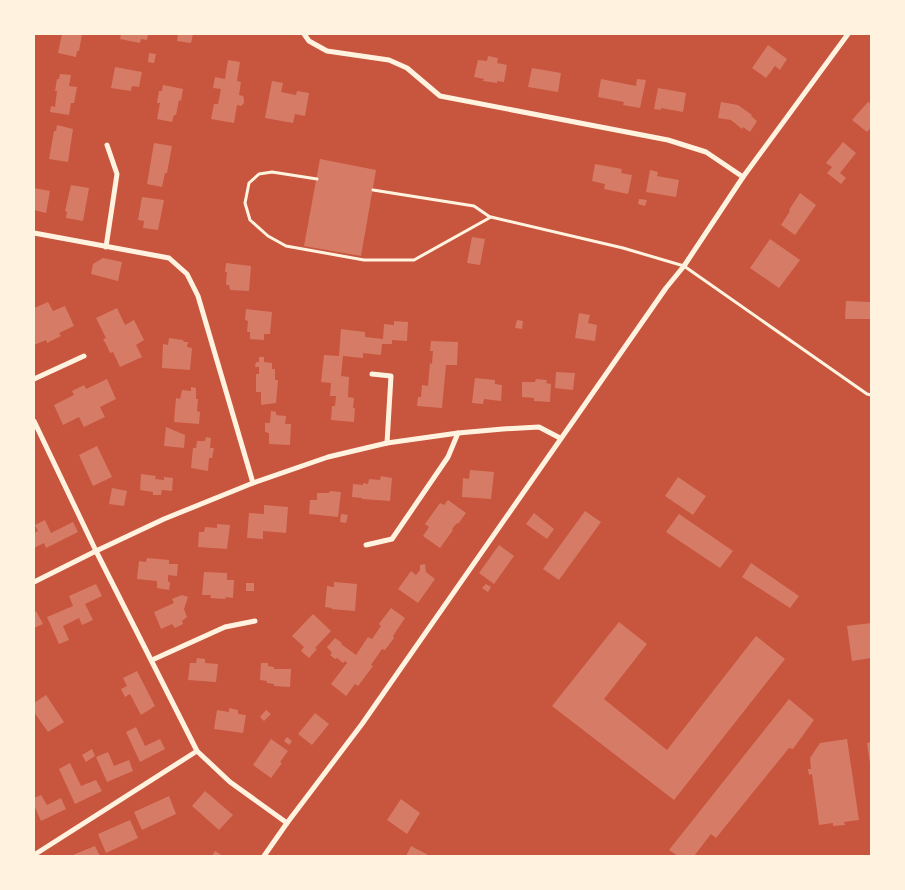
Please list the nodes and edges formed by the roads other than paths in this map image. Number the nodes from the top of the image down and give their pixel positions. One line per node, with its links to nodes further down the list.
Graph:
1 (304, 34): 4 (street)
2 (848, 34): 4 (street)
3 (107, 145): 9 (street)
4 (743, 177): 10 (street)
5 (317, 179): 7 (lane)
6 (373, 190): 7 (lane)
7 (491, 218): 10 (lane)
8 (34, 233): 9 (street)
9 (106, 247): 19 (street)
10 (684, 266): 14 (lane); 17 (street)
11 (84, 356): 13 (street)
12 (372, 374): 18 (street)
13 (34, 379)
14 (871, 396)
15 (34, 421): 21 (street)
16 (458, 433): 17 (street); 18 (street); 20 (street)
17 (560, 438): 26 (street)
18 (387, 444): 19 (street)
19 (253, 483): 21 (street)
20 (366, 545)
21 (96, 550): 22 (street); 24 (street)
22 (34, 582)
23 (256, 621): 24 (street)
24 (152, 660): 25 (street)
25 (197, 751): 26 (street); 27 (street)
26 (287, 822): 28 (street)
27 (34, 855)
28 (264, 856)

